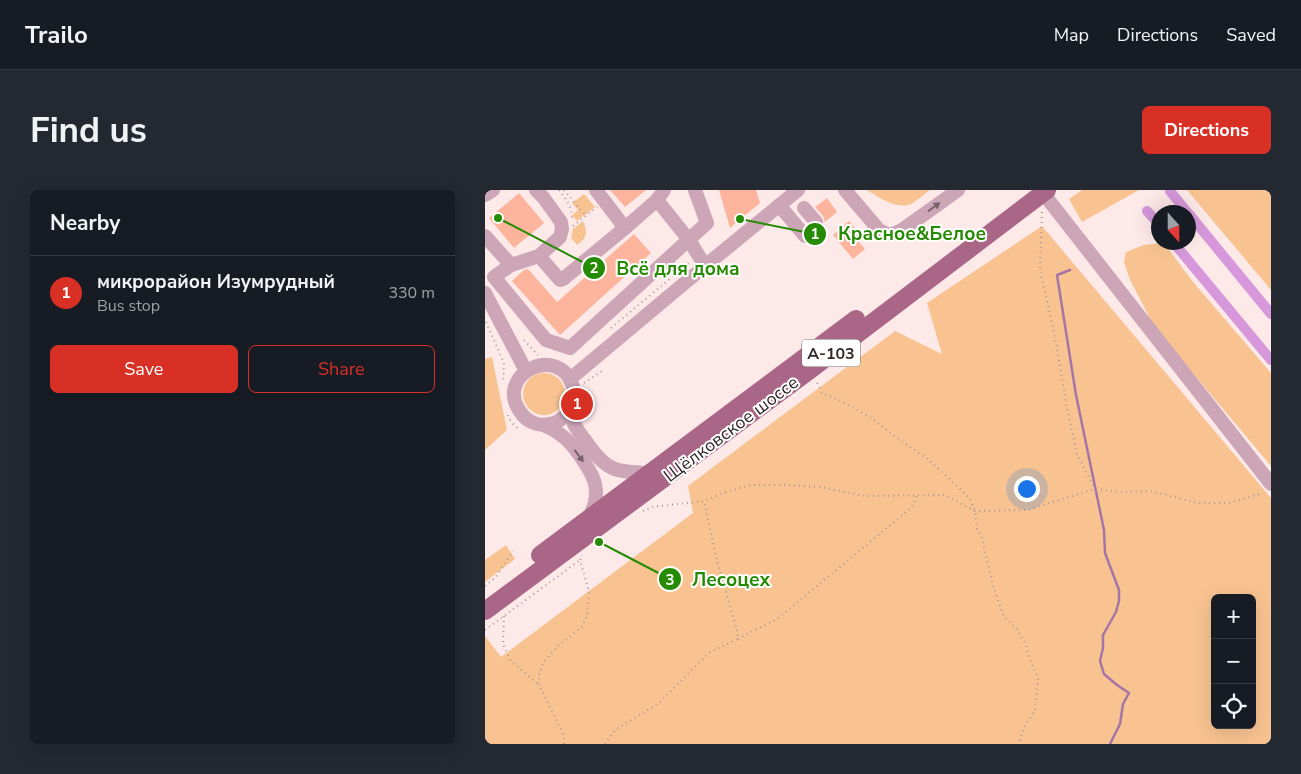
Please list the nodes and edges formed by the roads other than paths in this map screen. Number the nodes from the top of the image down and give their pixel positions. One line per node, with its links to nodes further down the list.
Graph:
1 (493, 190): 9 (street)
2 (536, 190): 16 (street)
3 (595, 190): 13 (street)
4 (695, 190): 15 (street)
5 (797, 190): 11 (street)
6 (845, 190): 7 (street, one-way to 7)
7 (958, 190)
8 (1039, 191): 26 (main road, Щёлковское шоссе / А-103); 27 (street); 30 (main road, Щёлковское шоссе / А-103)
9 (485, 195)
10 (660, 195): 13 (street); 15 (street)
11 (779, 205): 12 (street); 18 (street)
12 (804, 208)
13 (625, 228): 16 (street)
14 (485, 236): 17 (street)
15 (689, 240): 18 (street); 19 (street)
16 (539, 256): 17 (street)
17 (511, 265): 19 (street)
18 (705, 266): 23 (street)
19 (489, 279)
20 (485, 293): 21 (street)
21 (489, 317): 22 (street)
22 (526, 371): 23 (street); 25 (street)
23 (576, 382): 24 (street)
24 (570, 410): 25 (street); 26 (street)
25 (543, 425): 28 (street, one-way to 28)
26 (648, 473): 28 (main road, Щёлковское шоссе / А-103)
27 (1267, 488)
28 (589, 518): 29 (main road, Щёлковское шоссе / А-103)
29 (485, 596)
30 (485, 611)

